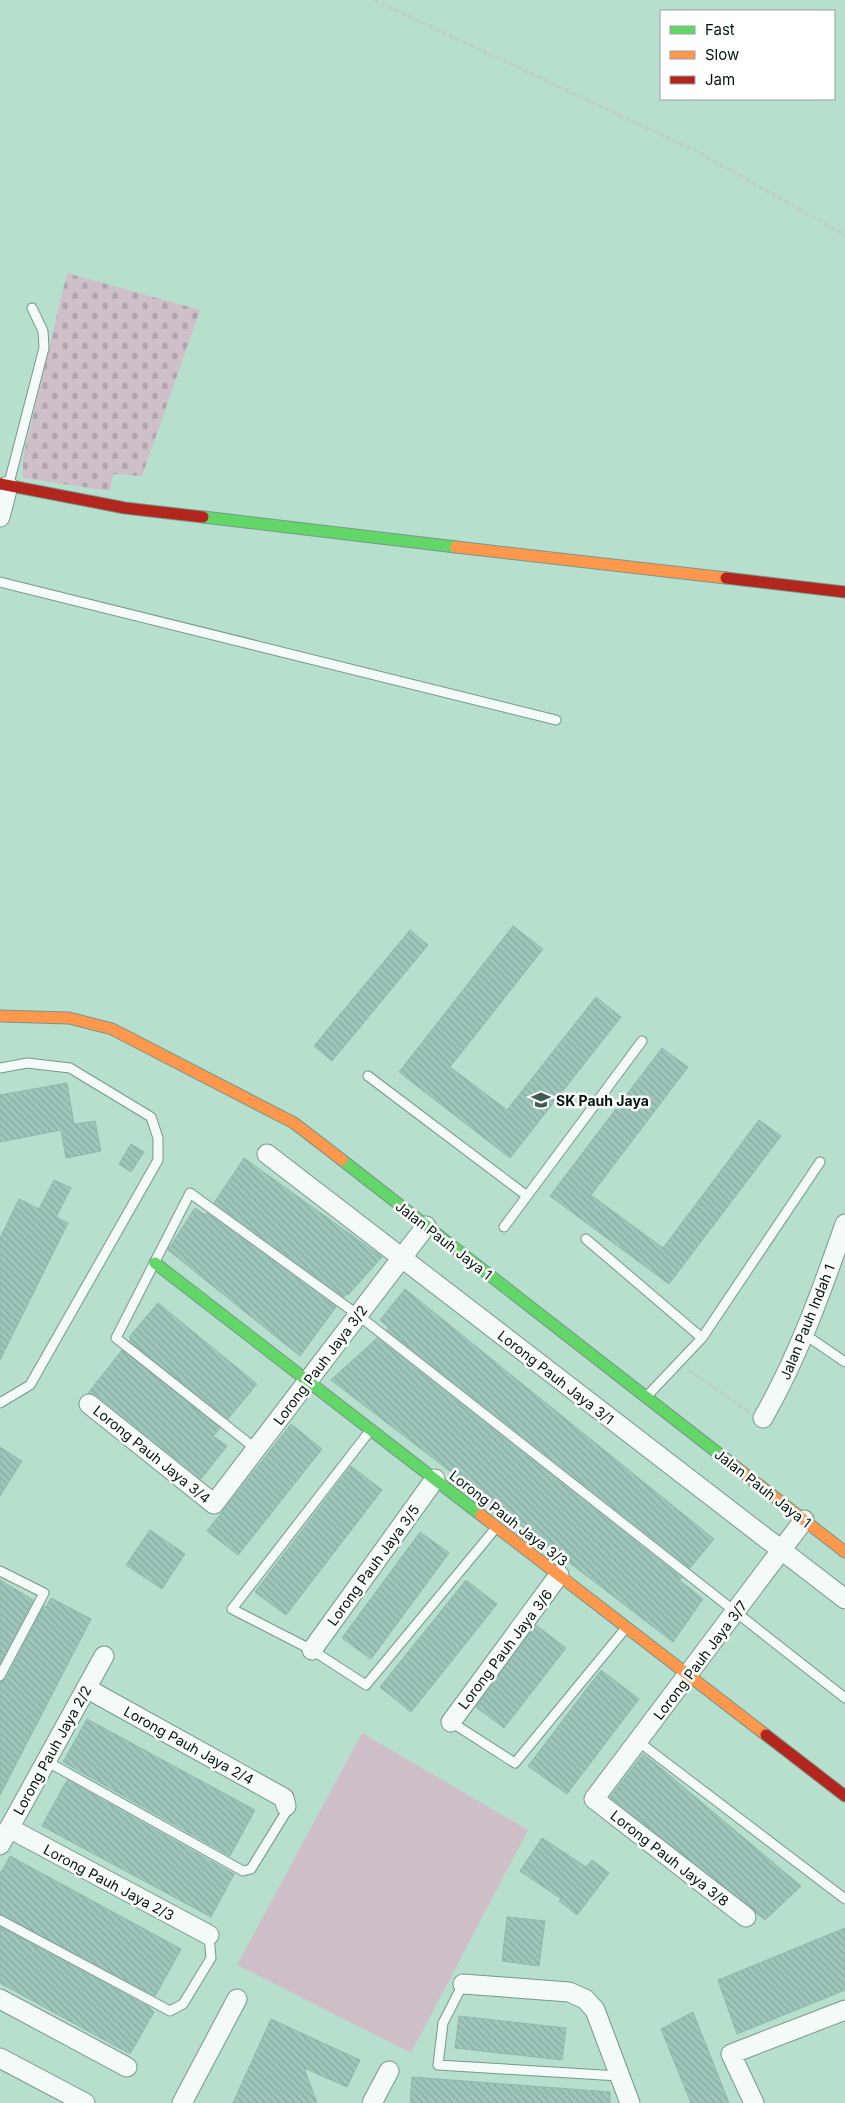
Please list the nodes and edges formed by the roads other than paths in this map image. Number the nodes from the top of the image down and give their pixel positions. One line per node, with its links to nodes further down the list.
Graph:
1 (32, 308): 2 (lane)
2 (4, 485): 3 (street); 5 (street)
3 (0, 517)
4 (0, 582): 6 (lane)
5 (845, 592)
6 (556, 720)
7 (0, 1016): 15 (street, Jalan Pauh Jaya 1)
8 (642, 1041): 13 (lane)
9 (0, 1068): 26 (lane)
10 (368, 1076): 13 (lane)
11 (267, 1154): 18 (street, Lorong Pauh Jaya 3/1)
12 (820, 1162): 22 (lane)
13 (527, 1196): 16 (lane)
14 (845, 1224): 21 (street, Jalan Pauh Indah 1)
15 (426, 1226): 18 (street, Lorong Pauh Jaya 3/2); 25 (street, Jalan Pauh Jaya 1)
16 (504, 1227)
17 (586, 1239): 22 (lane)
18 (402, 1258): 20 (street, Lorong Pauh Jaya 3/2); 35 (street, Lorong Pauh Jaya 3/1)
19 (155, 1263): 20 (lane); 24 (street, Lorong Pauh Jaya 3/3); 30 (lane)
20 (358, 1315): 24 (street, Lorong Pauh Jaya 3/2); 40 (lane)
21 (804, 1334): 23 (lane); 28 (street, Jalan Pauh Indah 1)
22 (702, 1338): 25 (lane)
23 (845, 1362)
24 (308, 1381): 29 (street, Lorong Pauh Jaya 3/3); 30 (street, Lorong Pauh Jaya 3/2)
25 (646, 1397): 33 (street, Jalan Pauh Jaya 1)
26 (0, 1403)
27 (90, 1404): 32 (street, Lorong Pauh Jaya 3/4)
28 (764, 1418)
29 (371, 1429): 31 (street, Lorong Pauh Jaya 3/3); 42 (lane)
30 (256, 1449): 32 (street, Lorong Pauh Jaya 3/2)
31 (435, 1479): 34 (street, Lorong Pauh Jaya 3/3); 42 (street, Lorong Pauh Jaya 3/5)
32 (214, 1504)
33 (804, 1520): 35 (street, Lorong Pauh Jaya 3/7); 36 (street, Jalan Pauh Jaya 1)
34 (497, 1527): 38 (street, Lorong Pauh Jaya 3/3); 42 (lane)
35 (781, 1550): 39 (street, Lorong Pauh Jaya 3/1); 40 (street, Lorong Pauh Jaya 3/7)
36 (845, 1552)
37 (0, 1571): 45 (lane)
38 (559, 1575): 41 (street, Lorong Pauh Jaya 3/3); 48 (street, Lorong Pauh Jaya 3/6)
39 (845, 1599)
40 (737, 1611): 44 (street, Lorong Pauh Jaya 3/7); 47 (lane)
41 (627, 1627): 44 (street, Lorong Pauh Jaya 3/3); 48 (lane)
42 (312, 1650)
43 (104, 1656): 46 (street, Lorong Pauh Jaya 2/2)
44 (689, 1675): 49 (street, Lorong Pauh Jaya 3/7); 51 (street, Lorong Pauh Jaya 3/3)
45 (0, 1676)
46 (86, 1688): 50 (street, Lorong Pauh Jaya 2/2); 53 (street, Lorong Pauh Jaya 2/4)
47 (845, 1698)
48 (451, 1722)
49 (640, 1742): 52 (street, Lorong Pauh Jaya 3/7); 55 (lane)
50 (46, 1761): 53 (lane); 54 (street, Lorong Pauh Jaya 2/2)
51 (845, 1796)
52 (594, 1799): 56 (street, Lorong Pauh Jaya 3/8)
53 (286, 1806)
54 (4, 1836): 58 (street, Lorong Pauh Jaya 2/3)
55 (845, 1899)
56 (746, 1917)
57 (0, 1920): 58 (lane)
58 (209, 1935)
59 (463, 1984): 66 (street); 66 (lane)
60 (0, 1999): 64 (street)
61 (237, 1999): 68 (street)
62 (845, 2010): 71 (street)
63 (0, 2058): 67 (street)
64 (127, 2067)
65 (389, 2071): 69 (street)
66 (619, 2076): 70 (street)
67 (85, 2103)
68 (182, 2103)
69 (372, 2103)
70 (630, 2103)
71 (754, 2103)

